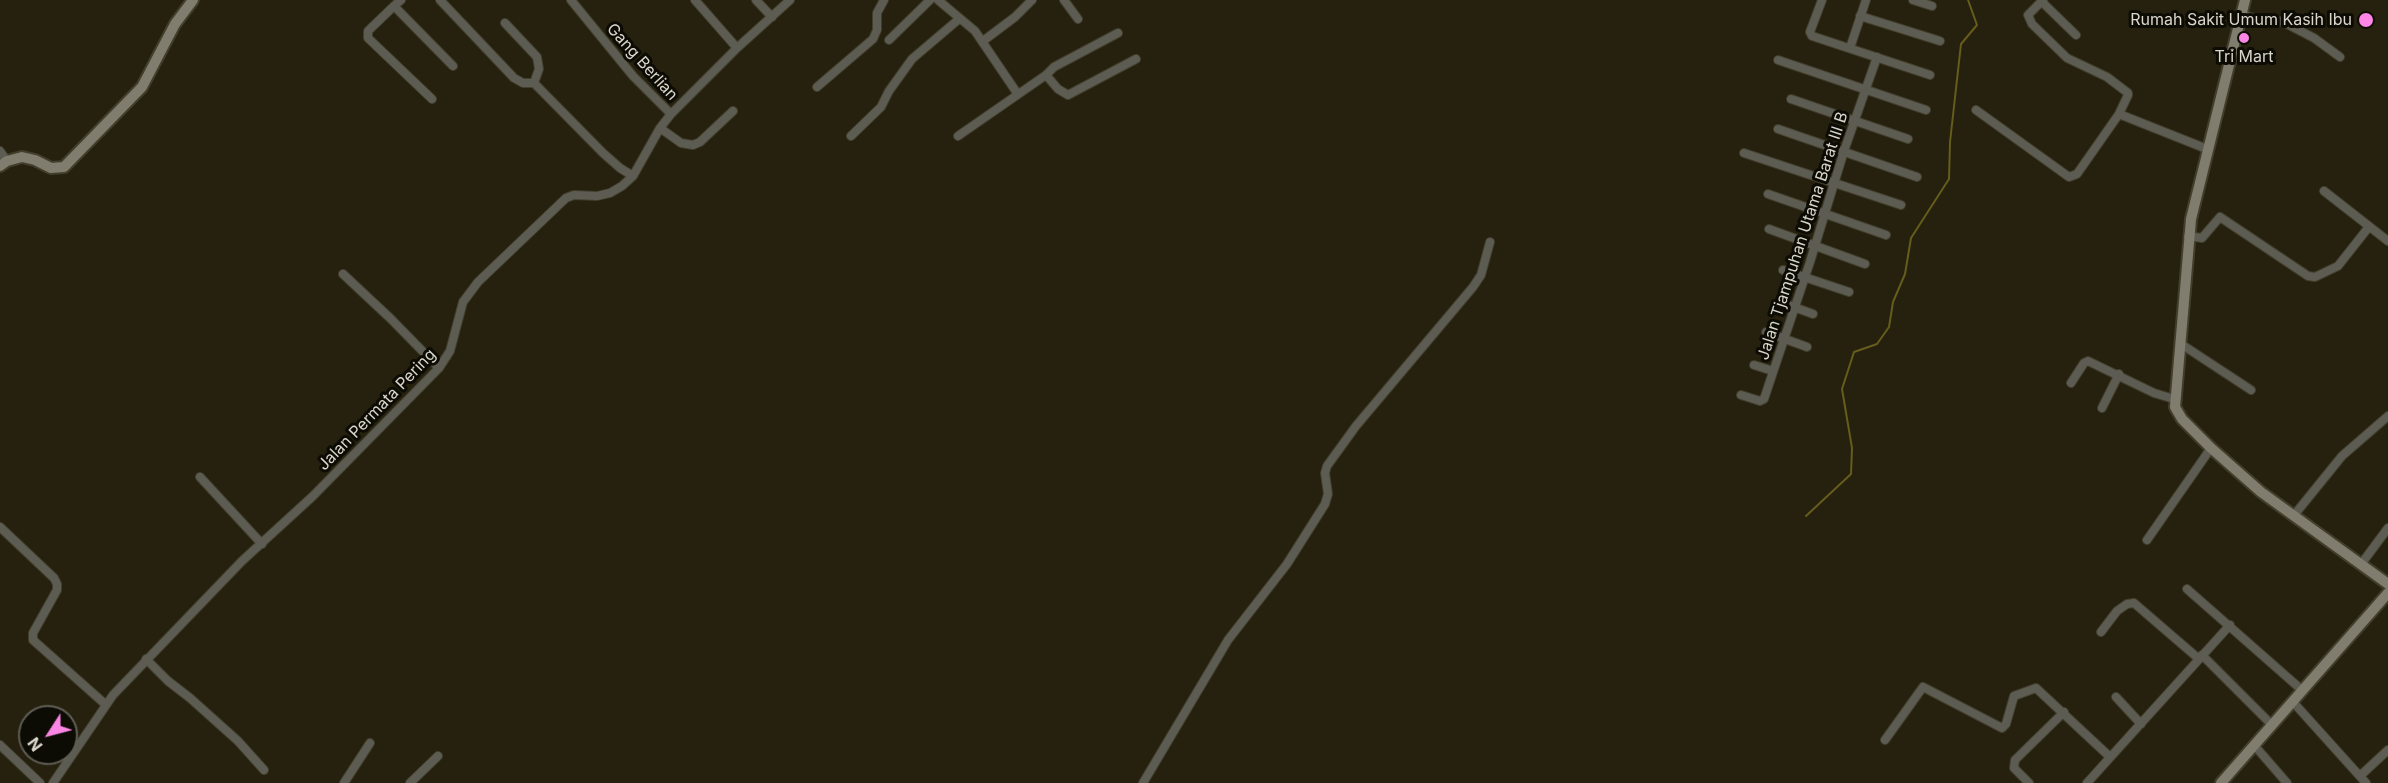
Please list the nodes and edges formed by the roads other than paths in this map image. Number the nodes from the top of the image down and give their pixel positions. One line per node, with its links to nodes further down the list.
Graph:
1 (193, 0): 61 (street)
2 (401, 0): 18 (street)
3 (440, 0): 40 (street)
4 (571, 0): 49 (street, Gang Berlian)
5 (695, 0): 31 (street)
6 (756, 0): 22 (street)
7 (790, 0): 22 (street, Jalan Permata Pering)
8 (884, 0): 41 (street)
9 (930, 0): 28 (street)
10 (938, 0): 23 (street)
11 (1032, 0): 29 (street)
12 (1064, 0): 24 (street)
13 (1822, 0): 32 (street)
14 (1866, 0): 21 (street)
15 (1913, 0): 19 (street)
16 (2245, 0): 20 (street)
17 (2043, 1): 27 (street); 50 (street)
18 (394, 6): 37 (street); 44 (street)
19 (1932, 6)
20 (2241, 14): 34 (street); 57 (street)
21 (1860, 16): 30 (street); 32 (street)
22 (772, 17): 31 (street, Jalan Permata Pering)
23 (960, 19): 29 (street); 54 (street)
24 (1078, 19)
25 (505, 23): 40 (street)
26 (1118, 33): 38 (street)
27 (2076, 35)
28 (889, 40)
29 (982, 41): 43 (street)
30 (1940, 41)
31 (737, 48): 49 (street, Jalan Permata Pering)
32 (1850, 48): 33 (street)
33 (1877, 57): 39 (street); 42 (street, Jalan Tjampuhan Utama Barat III B)
34 (2340, 57)
35 (1136, 59): 38 (street)
36 (1778, 60): 42 (street)
37 (453, 66)
38 (1046, 75): 43 (street)
39 (1930, 75)
40 (534, 83): 62 (street)
41 (817, 87)
42 (1866, 90): 46 (street); 51 (street, Jalan Tjampuhan Utama Barat III B)
43 (1017, 93): 55 (street)
44 (432, 99)
45 (1791, 99): 51 (street)
46 (1926, 110)
47 (1976, 110): 50 (street)
48 (733, 111): 52 (street)
49 (671, 114): 52 (street, Jalan Permata Pering)
50 (2119, 114): 57 (street)
51 (1855, 120): 56 (street); 59 (street, Jalan Tjampuhan Utama Barat III B)
52 (660, 128): 62 (street, Jalan Permata Pering)
53 (1778, 129): 59 (street)
54 (851, 136)
55 (958, 136)
56 (1908, 139)
57 (2207, 149): 72 (street)
58 (0, 151): 61 (street)
59 (1844, 151): 63 (street); 64 (street, Jalan Tjampuhan Utama Barat III B)
60 (1744, 153): 64 (street)
61 (4, 163)
62 (633, 176): 89 (street, Jalan Permata Pering)
63 (1917, 177)
64 (1833, 182): 67 (street); 68 (street, Jalan Tjampuhan Utama Barat III B)
65 (2324, 191): 69 (street)
66 (1768, 194): 68 (street)
67 (1901, 205)
68 (1824, 213): 71 (street); 75 (street, Jalan Tjampuhan Utama Barat III B)
69 (2368, 228): 72 (street); 73 (street)
70 (1769, 230): 75 (street)
71 (1886, 235)
72 (2188, 236): 87 (street)
73 (2388, 241)
74 (1490, 242): 133 (street)
75 (1815, 246): 76 (street); 79 (street, Jalan Tjampuhan Utama Barat III B)
76 (1865, 264)
77 (1784, 270): 79 (street)
78 (343, 274): 89 (street)
79 (1805, 277): 80 (street); 82 (street, Jalan Tjampuhan Utama Barat III B)
80 (1849, 292)
81 (1780, 303): 82 (street)
82 (1794, 308): 83 (street); 85 (street, Jalan Tjampuhan Utama Barat III B)
83 (1813, 314)
84 (1766, 332): 85 (street)
85 (1784, 339): 86 (street); 90 (street, Jalan Tjampuhan Utama Barat III B)
86 (1807, 347)
87 (2184, 347): 93 (street); 95 (street)
88 (1754, 365): 90 (street)
89 (439, 368): 104 (street, Jalan Permata Pering)
90 (1773, 371): 94 (street, Jalan Tjampuhan Utama Barat III B)
91 (2119, 374): 92 (street); 95 (street); 96 (street)
92 (2071, 382)
93 (2251, 390)
94 (1741, 394)
95 (2174, 399): 98 (street)
96 (2102, 408)
97 (2388, 416): 100 (street)
98 (2211, 448): 100 (street); 103 (street)
99 (200, 477): 104 (street)
100 (2295, 514): 105 (street)
101 (0, 527): 116 (street)
102 (2388, 528): 105 (street)
103 (2147, 540)
104 (262, 544): 112 (street, Jalan Permata Pering)
105 (2361, 563): 106 (street)
106 (2388, 584)
107 (2187, 589): 109 (street)
108 (2388, 593): 113 (street)
109 (2230, 625): 111 (street); 113 (street)
110 (2101, 632): 111 (street)
111 (2200, 657): 118 (street); 119 (street)
112 (146, 659): 116 (street, Jalan Permata Pering); 127 (street)
113 (2302, 691): 115 (street)
114 (2116, 697): 118 (street)
115 (2293, 702): 119 (street); 128 (street)
116 (105, 704): 130 (street, Jalan Permata Pering)
117 (2064, 712): 120 (street); 126 (street); 134 (street)
118 (2141, 724): 126 (street)
119 (2272, 725): 123 (street)
120 (1885, 740)
121 (370, 743): 131 (street)
122 (0, 745): 129 (street)
123 (2254, 745): 136 (street); 137 (street)
124 (2388, 750): 128 (street)
125 (438, 756): 132 (street)
126 (2110, 757): 135 (street)
127 (264, 770)
128 (2361, 775): 138 (street)
129 (40, 783)
130 (53, 783)
131 (344, 783)
132 (410, 783)
133 (1143, 783)
134 (2029, 783)
135 (2086, 783)
136 (2221, 783)
137 (2287, 783)
138 (2366, 783)

